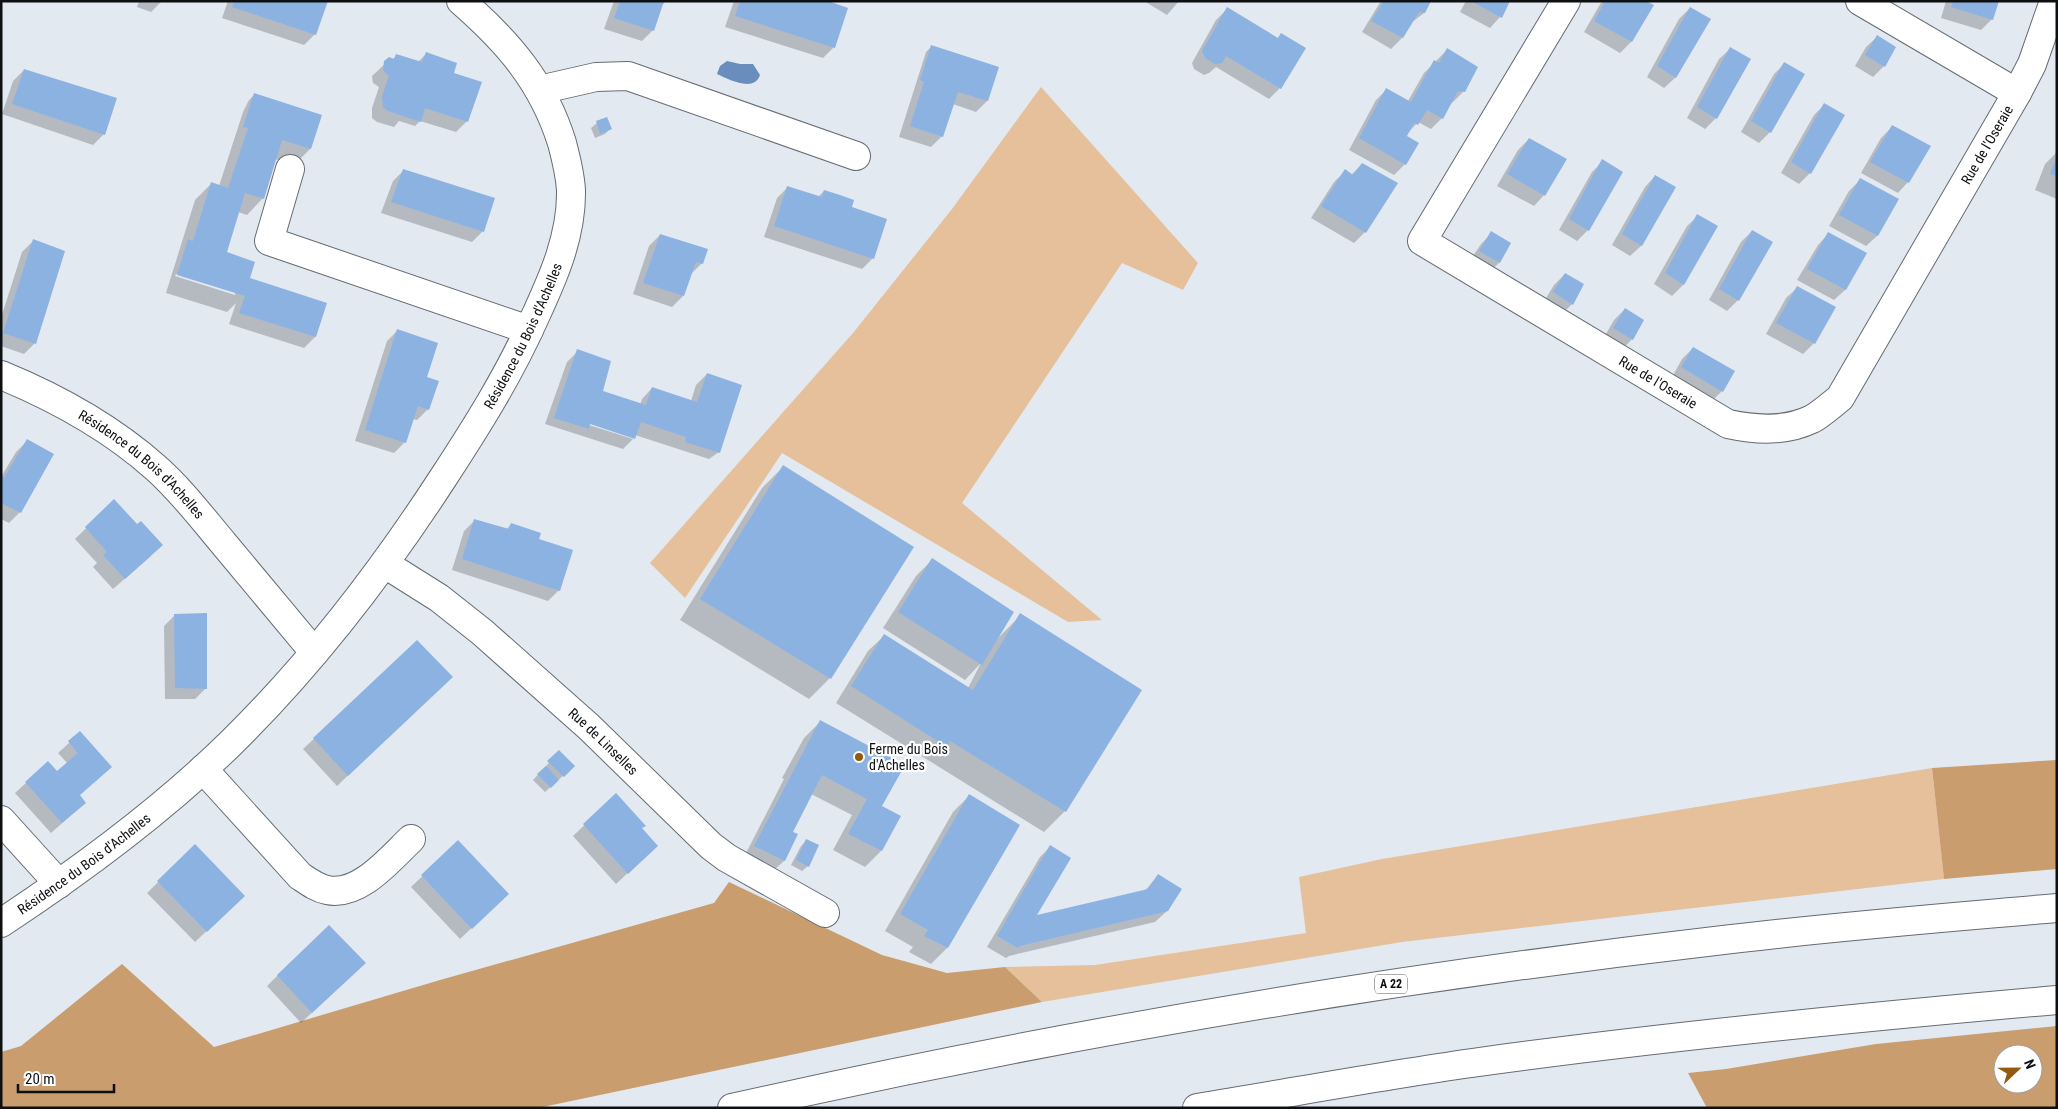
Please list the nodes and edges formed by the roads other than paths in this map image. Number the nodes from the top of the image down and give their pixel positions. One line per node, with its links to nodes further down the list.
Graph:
1 (461, 1): 5 (main road, Résidence du Bois d'Achelles)
2 (1566, 1): 6 (main road, Rue de l'Oseraie)
3 (1860, 1): 6 (main road, Rue de l'Oseraie)
4 (2054, 1): 6 (main road, Rue de l'Oseraie)
5 (540, 90): 7 (main road); 9 (main road, Résidence du Bois d'Achelles)
6 (2017, 93)
7 (856, 156)
8 (290, 169): 9 (main road)
9 (529, 330): 11 (main road, Résidence du Bois d'Achelles)
10 (1, 375): 12 (main road, Résidence du Bois d'Achelles)
11 (385, 564): 12 (main road, Résidence du Bois d'Achelles); 18 (main road, Rue de Linselles)
12 (314, 652): 13 (main road, Résidence du Bois d'Achelles)
13 (203, 769): 15 (main road); 16 (main road, Résidence du Bois d'Achelles)
14 (1, 820): 16 (main road)
15 (410, 839)
16 (59, 884): 19 (main road, Résidence du Bois d'Achelles)
17 (2057, 908): 21 (main road, A 22)
18 (825, 913)
19 (1, 923)
20 (2057, 1000): 22 (main road)
21 (732, 1108)
22 (1197, 1108)

